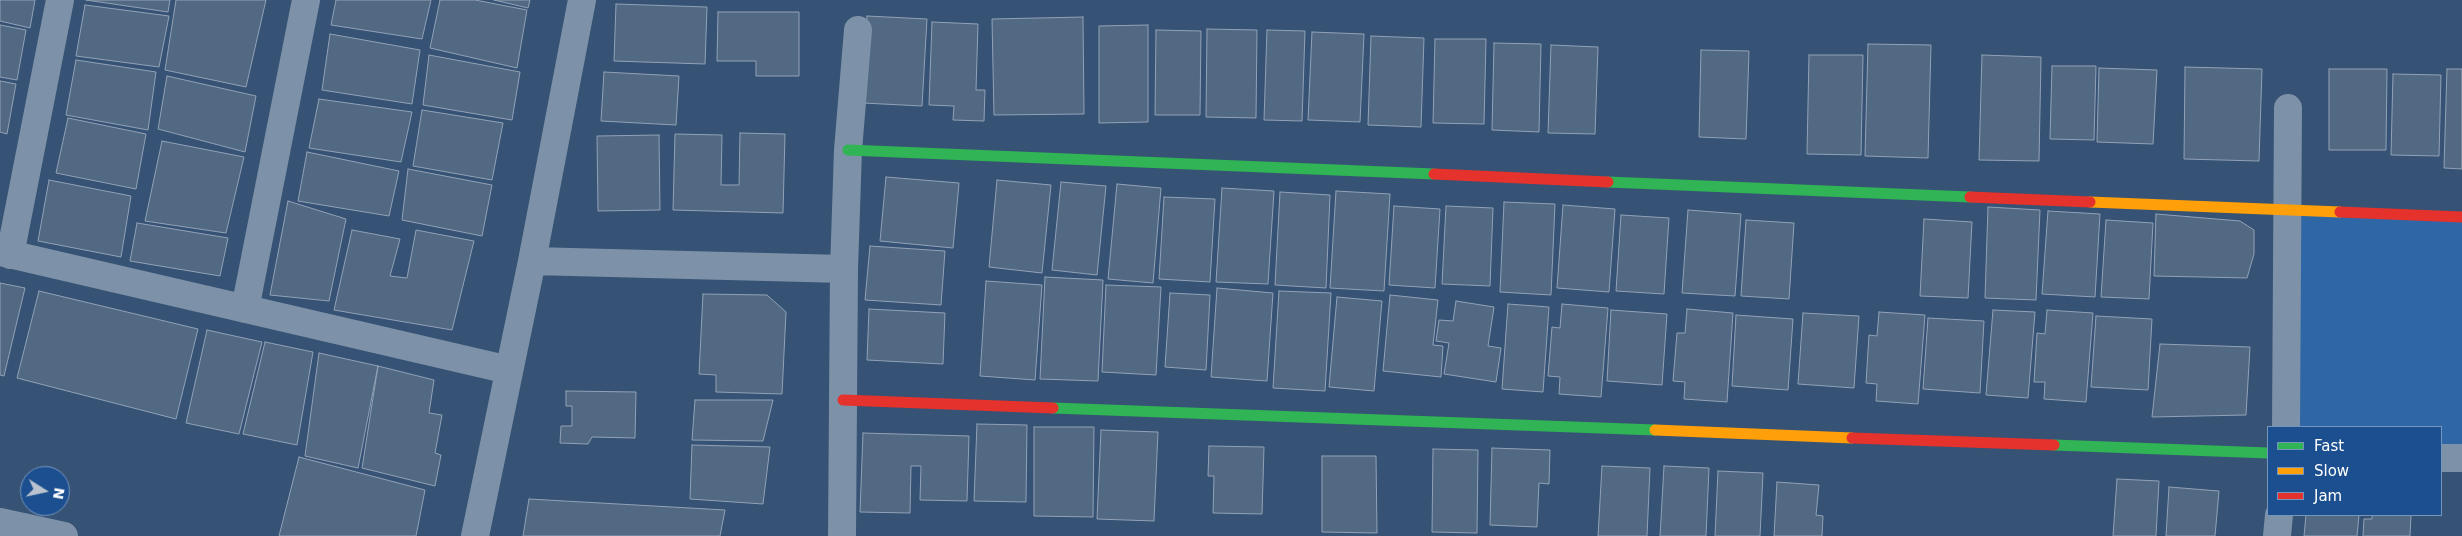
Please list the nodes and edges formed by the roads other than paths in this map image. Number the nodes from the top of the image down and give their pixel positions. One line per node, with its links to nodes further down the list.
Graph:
1 (60, 0): 9 (street)
2 (306, 0): 12 (street)
3 (582, 0): 10 (street)
4 (858, 30): 6 (street)
5 (2288, 108): 7 (street)
6 (848, 150): 7 (street); 11 (street)
7 (2288, 211): 8 (street); 15 (street)
8 (2462, 217)
9 (5, 253): 12 (street)
10 (532, 261): 11 (street); 13 (street)
11 (844, 269): 14 (street)
12 (245, 309): 13 (street)
13 (509, 370): 22 (street)
14 (842, 400): 16 (street); 23 (street)
15 (2286, 426)
16 (2267, 453)
17 (2442, 458): 18 (street)
18 (2462, 458)
19 (2279, 516): 24 (street)
20 (0, 522): 21 (street)
21 (64, 536)
22 (474, 536)
23 (842, 536)
24 (2277, 536)

